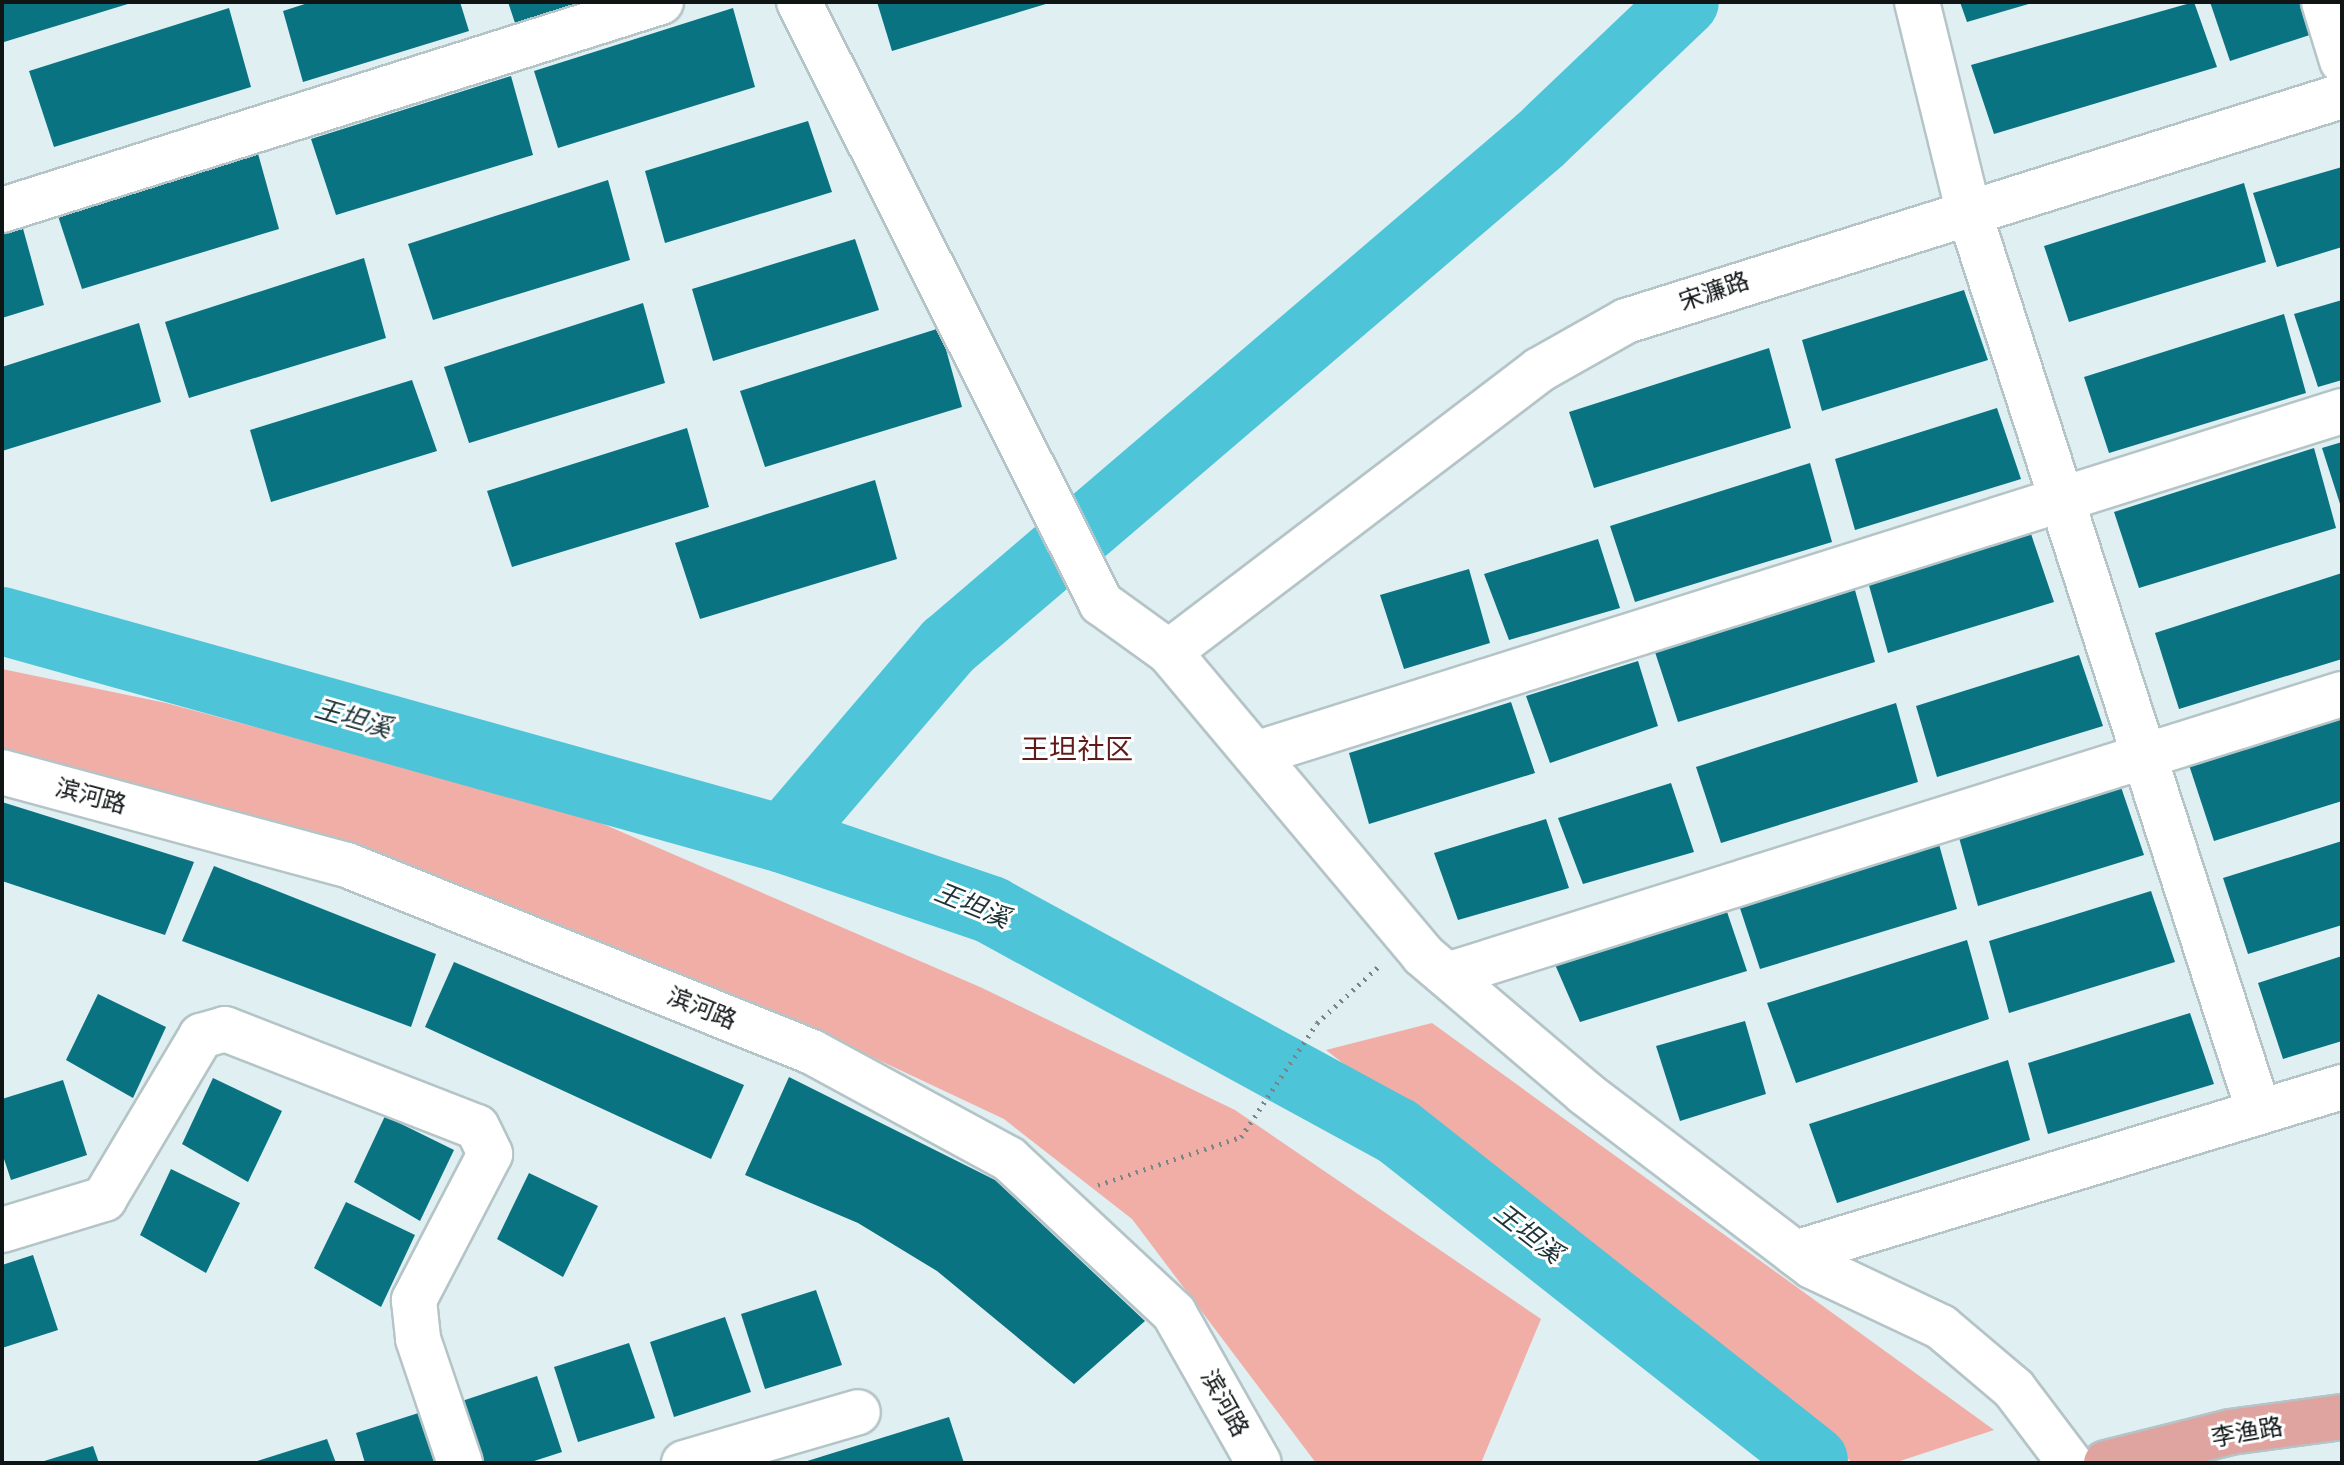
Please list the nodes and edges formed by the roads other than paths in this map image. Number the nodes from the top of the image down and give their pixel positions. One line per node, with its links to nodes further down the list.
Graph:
1 (661, 2): 8 (street)
2 (799, 2): 11 (street)
3 (1917, 2): 7 (street)
4 (2324, 2): 5 (street)
5 (2342, 61)
6 (2342, 96): 7 (street, 宋濂路)
7 (1968, 209): 10 (street); 11 (street, 宋濂路)
8 (2, 210)
9 (2342, 411): 10 (street)
10 (2061, 499): 13 (street); 14 (street)
11 (1169, 652): 13 (street)
12 (2342, 694): 14 (street)
13 (1255, 754): 16 (street)
14 (2144, 756): 16 (street); 18 (street)
15 (2, 772): 25 (street, 滨河路)
16 (1447, 975): 20 (street)
17 (2342, 1087): 18 (street)
18 (2259, 1112): 20 (street)
19 (2, 1230): 23 (street)
20 (1795, 1253): 26 (street)
21 (858, 1412): 24 (street)
22 (2342, 1417): 27 (main road, 李渔路)
23 (460, 1463)
24 (684, 1463)
25 (1259, 1463)
26 (2070, 1463)
27 (2106, 1463)

